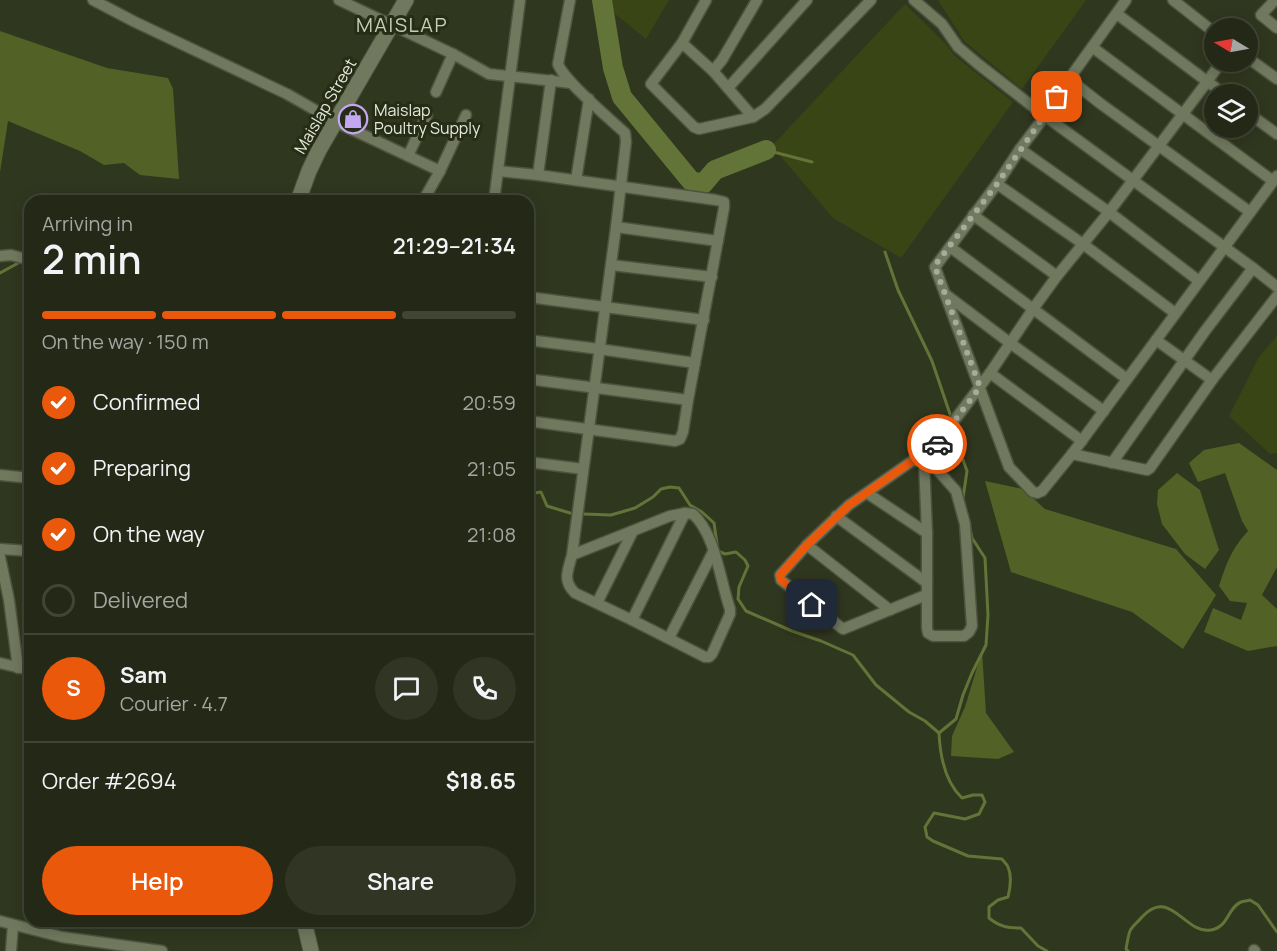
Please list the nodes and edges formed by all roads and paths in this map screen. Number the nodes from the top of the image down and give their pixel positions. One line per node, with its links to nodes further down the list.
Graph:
1 (93, 0): 40 (street)
2 (339, 0): 16 (street)
3 (406, 0): 16 (main road, Maislap Street)
4 (520, 0): 24 (street)
5 (570, 0): 29 (street)
6 (706, 0): 18 (street)
7 (757, 0): 22 (street)
8 (807, 0): 31 (street)
9 (871, 0): 38 (street)
10 (914, 0): 37 (street)
11 (1126, 0): 14 (street)
12 (1275, 0): 17 (street)
13 (1177, 1): 15 (street)
14 (1117, 14): 19 (street); 28 (street)
15 (1204, 24)
16 (392, 25): 20 (street); 40 (main road, Maislap Street)
17 (1277, 28)
18 (682, 43): 22 (street); 38 (street)
19 (1092, 47): 25 (street); 34 (street)
20 (453, 54): 24 (street); 32 (street)
21 (1258, 65): 26 (street)
22 (713, 71): 31 (street)
23 (1214, 72): 28 (street)
24 (511, 77): 27 (street); 46 (street)
25 (1069, 79): 37 (street); 42 (street)
26 (1277, 79)
27 (551, 80): 29 (street); 47 (street)
28 (1207, 82): 30 (street); 34 (street)
29 (571, 83): 33 (street)
30 (1210, 84)
31 (728, 88): 38 (street)
32 (436, 92)
33 (589, 99): 50 (street); 52 (street)
34 (1183, 113): 42 (street); 48 (street)
35 (427, 115): 44 (street)
36 (466, 115): 45 (street)
37 (1045, 116): 43 (street); 49 (street)
38 (753, 117)
39 (1258, 120): 41 (street)
40 (336, 122): 44 (street); 53 (main road, Maislap Street)
41 (1277, 134)
42 (1158, 146): 49 (street); 57 (street)
43 (1020, 149): 51 (street); 56 (street)
44 (408, 156): 45 (street)
45 (440, 171): 54 (street)
46 (498, 171): 47 (street); 55 (street)
47 (538, 175): 50 (street)
48 (1275, 178): 57 (street)
49 (1133, 179): 56 (street); 63 (street)
50 (576, 180): 52 (street)
51 (997, 184): 58 (street); 61 (street)
52 (622, 186): 59 (street); 60 (street)
53 (300, 195)
54 (426, 195)
55 (495, 195)
56 (1109, 212): 61 (street); 70 (street)
57 (1250, 212): 63 (street)
58 (973, 215): 62 (street); 68 (street)
59 (616, 226): 60 (street); 66 (street)
60 (718, 241): 69 (street)
61 (1083, 244): 68 (street); 77 (street)
62 (950, 247): 72 (street); 76 (street)
63 (1224, 247): 67 (street); 70 (street)
64 (0, 256): 65 (street)
65 (24, 258)
66 (611, 265): 69 (street); 75 (street)
67 (1253, 268): 71 (street); 83 (street)
68 (1057, 276): 76 (street)
69 (712, 277): 78 (street)
70 (1199, 281): 77 (street)
71 (1277, 287)
72 (944, 293): 81 (street); 89 (street)
73 (1277, 296): 88 (street)
74 (534, 298): 75 (street)
75 (605, 306): 78 (street); 82 (street)
76 (1033, 309): 81 (street); 86 (street)
77 (1175, 313): 79 (street)
78 (704, 320): 84 (street)
79 (1156, 340): 83 (street); 86 (street)
80 (534, 341): 82 (street)
81 (1010, 343): 85 (street); 92 (street)
82 (600, 349): 84 (street); 90 (street)
83 (1184, 361): 88 (street); 99 (street)
84 (695, 363): 91 (street)
85 (990, 373): 89 (street); 95 (street)
86 (1127, 379): 92 (street)
87 (534, 380): 90 (street)
88 (1212, 380): 99 (street)
89 (980, 387): 96 (street); 97 (street)
90 (594, 388): 91 (street); 94 (street)
91 (688, 400): 94 (street)
92 (1104, 411): 95 (street)
93 (534, 422): 94 (street)
94 (589, 428): 100 (street)
95 (1082, 441): 96 (street)
96 (1072, 454): 99 (street)
97 (924, 460): 103 (street); 107 (street); 115 (street)
98 (534, 463): 100 (street)
99 (1112, 463)
100 (583, 469): 112 (street)
101 (0, 475): 102 (street)
102 (24, 477)
103 (867, 493): 105 (street); 107 (street)
104 (685, 513): 106 (street); 111 (street); 118 (street)
105 (836, 516): 108 (street); 114 (street)
106 (633, 531): 112 (street); 116 (street)
107 (927, 533): 114 (street)
108 (807, 545): 117 (street); 117 (street)
109 (0, 549): 110 (street)
110 (24, 551)
111 (713, 552): 119 (street); 119 (street)
112 (572, 555): 116 (street)
113 (0, 556): 121 (street)
114 (927, 583): 115 (street)
115 (926, 595): 117 (street)
116 (597, 603): 118 (street)
117 (890, 610)
118 (632, 620): 119 (street)
119 (669, 638)
120 (0, 663): 121 (street)
121 (18, 668): 122 (street)
122 (24, 669)
123 (0, 921): 124 (street)
124 (14, 925): 126 (street); 128 (street)
125 (305, 927): 130 (main road)
126 (108, 948): 127 (street)
127 (146, 950): 129 (street)
128 (11, 951)
129 (162, 951)
130 (311, 951)

